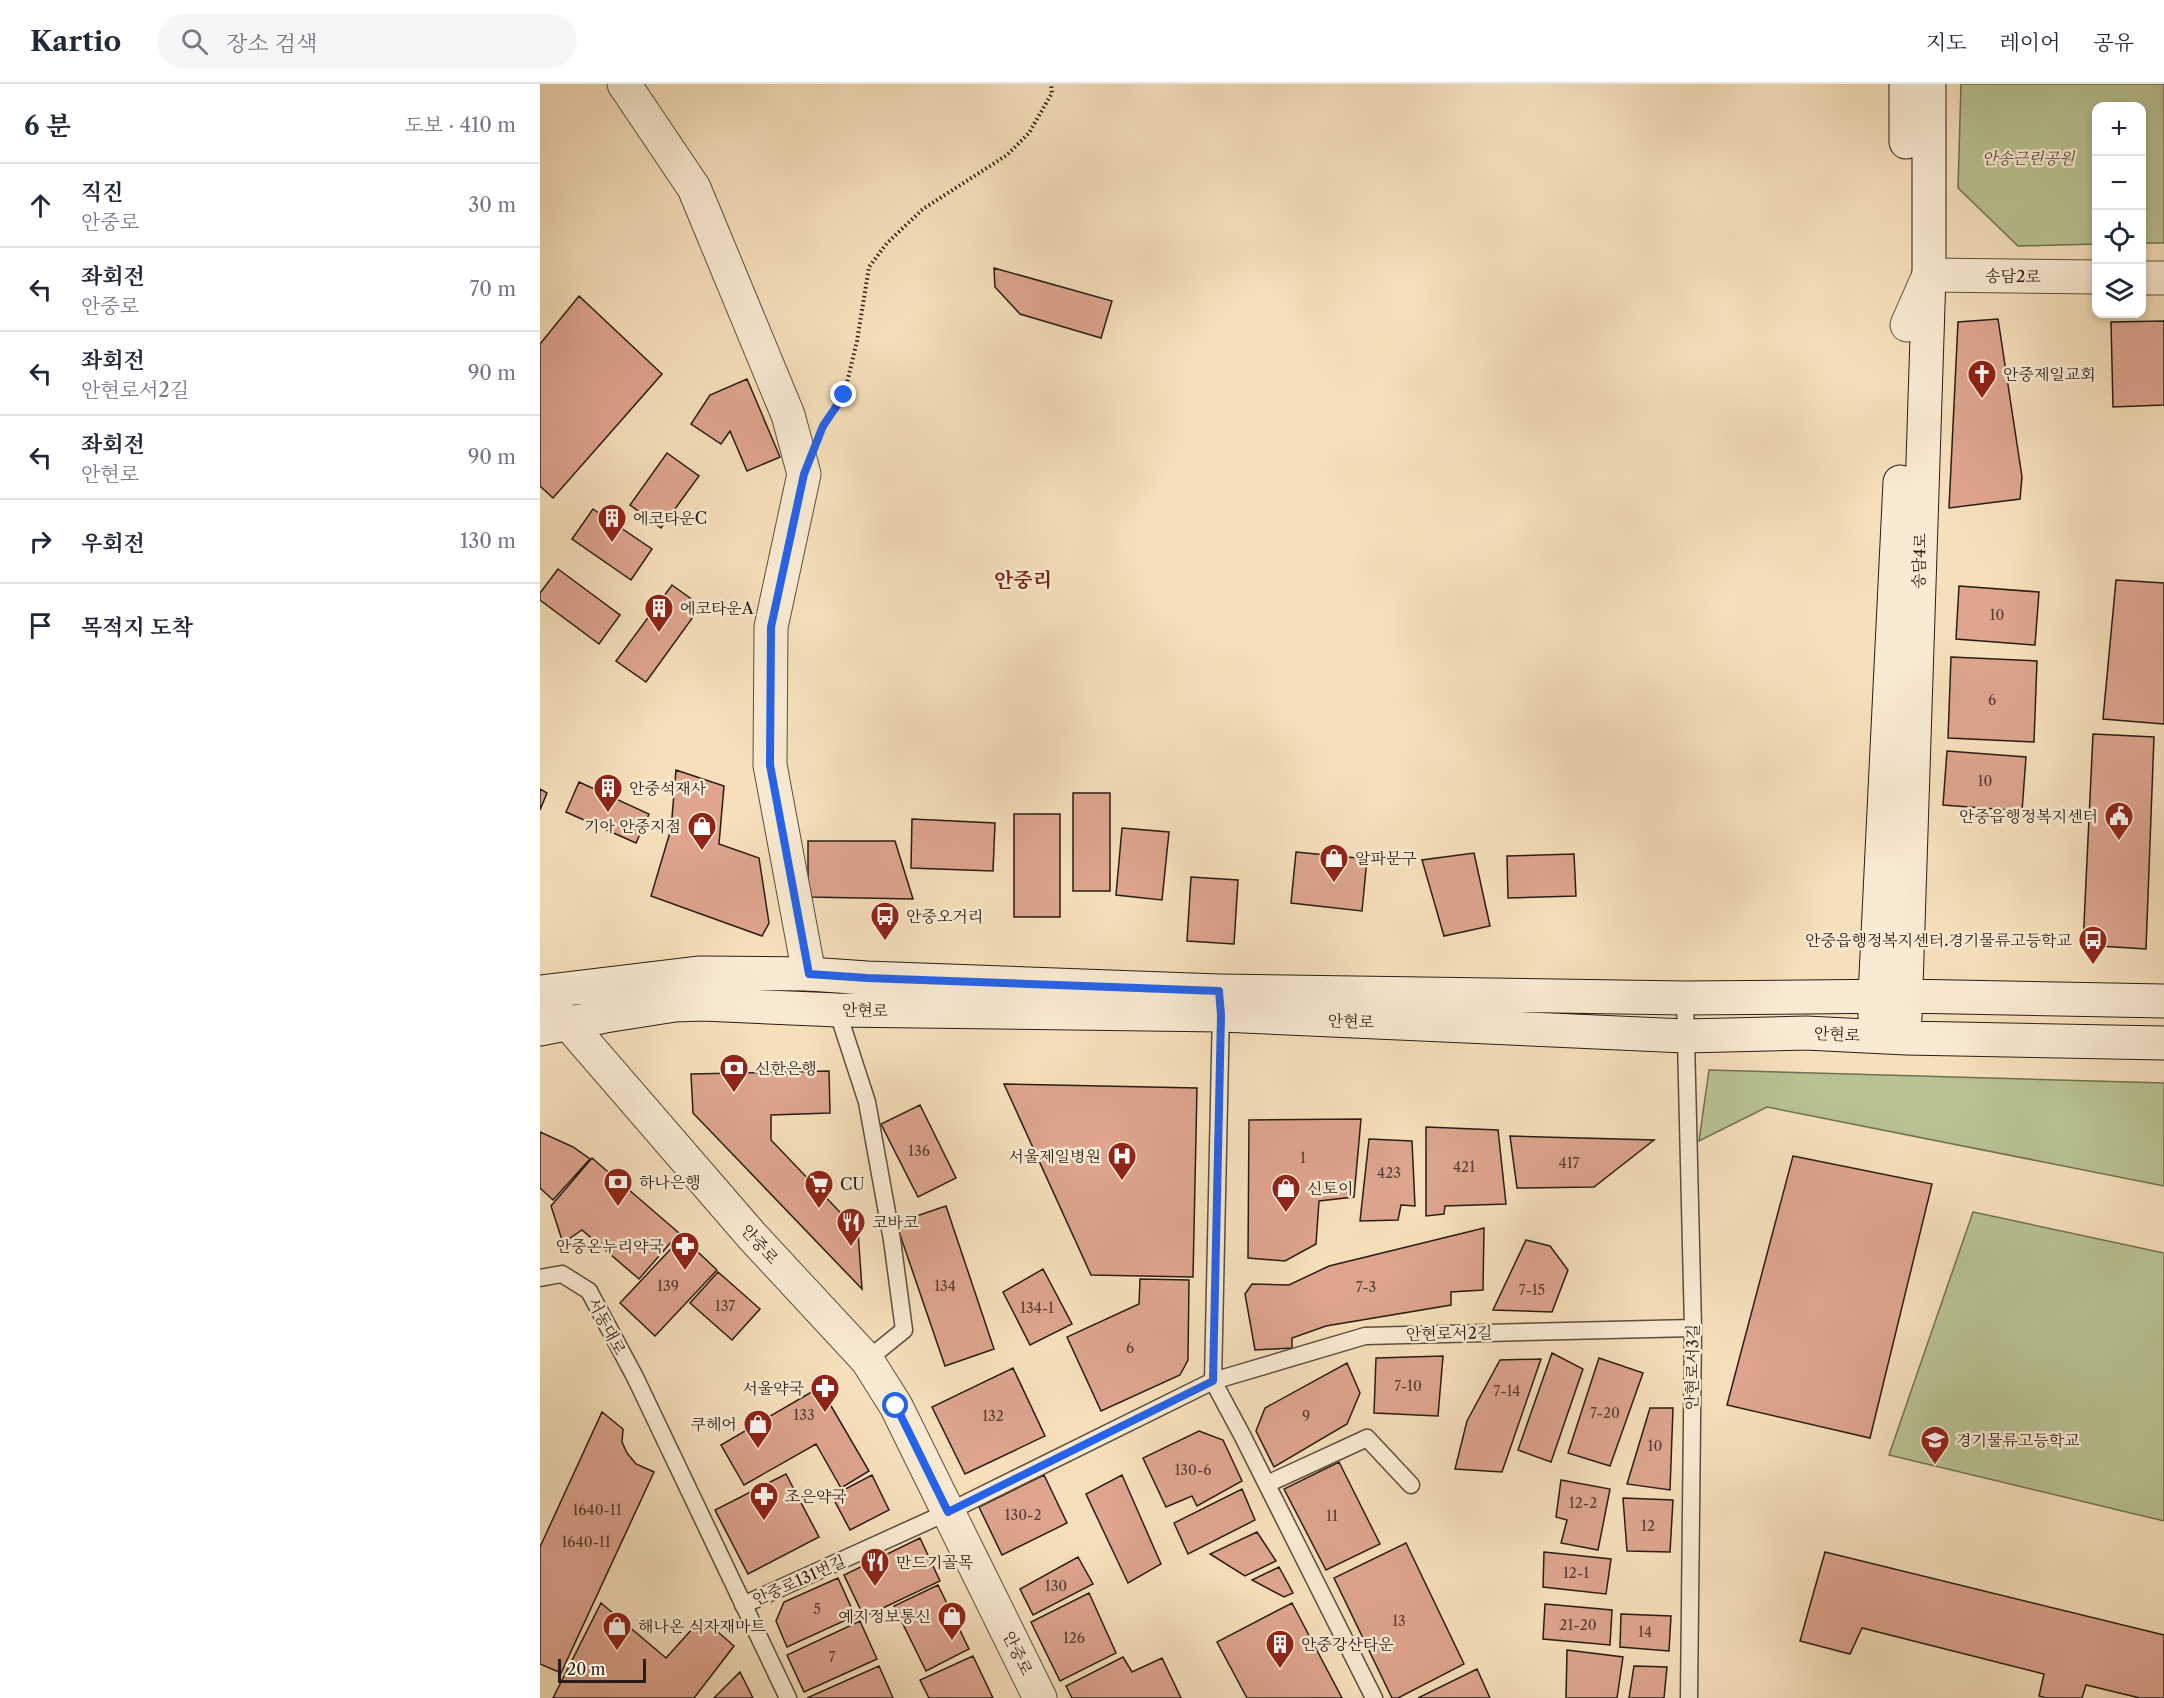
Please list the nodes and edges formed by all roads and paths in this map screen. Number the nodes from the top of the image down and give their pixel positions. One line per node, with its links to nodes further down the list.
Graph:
1 (624, 84): 11 (main road)
2 (1051, 84): 10 (path)
3 (1906, 84): 9 (main road, 송담4로)
4 (1929, 84): 5 (main road, 송담4로)
5 (1929, 276): 6 (main road, 송담2로); 9 (main road); 13 (main road, 송담4로)
6 (2092, 277)
7 (2146, 278): 8 (main road)
8 (2164, 278)
9 (1907, 326): 13 (main road, 송담4로)
10 (823, 426)
11 (809, 974): 12 (main road, 안현로); 17 (main road, 안현로)
12 (540, 992)
13 (1890, 996): 15 (main road, 안현로); 16 (main road, 안현로); 21 (main road, 송담4로)
14 (540, 998): 19 (main road, 안중로)
15 (1685, 998): 17 (main road, 안현로); 20 (lane, 안현로서3길)
16 (2164, 1001)
17 (1220, 1003): 18 (main road, 안현로); 20 (main road, 안현로); 26 (lane)
18 (837, 1010): 19 (main road, 안현로); 25 (lane)
19 (554, 1026): 25 (main road, 안중로)
20 (1685, 1036): 21 (main road, 안현로); 24 (lane, 안현로서3길)
21 (1891, 1037): 22 (main road, 안현로)
22 (2164, 1043)
23 (540, 1278): 30 (lane, 서동대로)
24 (1693, 1328): 26 (lane, 안현로서2길); 34 (lane, 안현로서3길)
25 (867, 1360): 29 (main road, 안중로)
26 (1213, 1381): 27 (lane); 29 (lane)
27 (1267, 1484): 28 (lane); 33 (lane)
28 (1411, 1485)
29 (948, 1512): 30 (lane, 안중로131번길); 32 (main road, 안중로)
30 (743, 1605): 31 (lane, 안중로131번길)
31 (789, 1698)
32 (1040, 1698)
33 (1374, 1698)
34 (1689, 1698)

